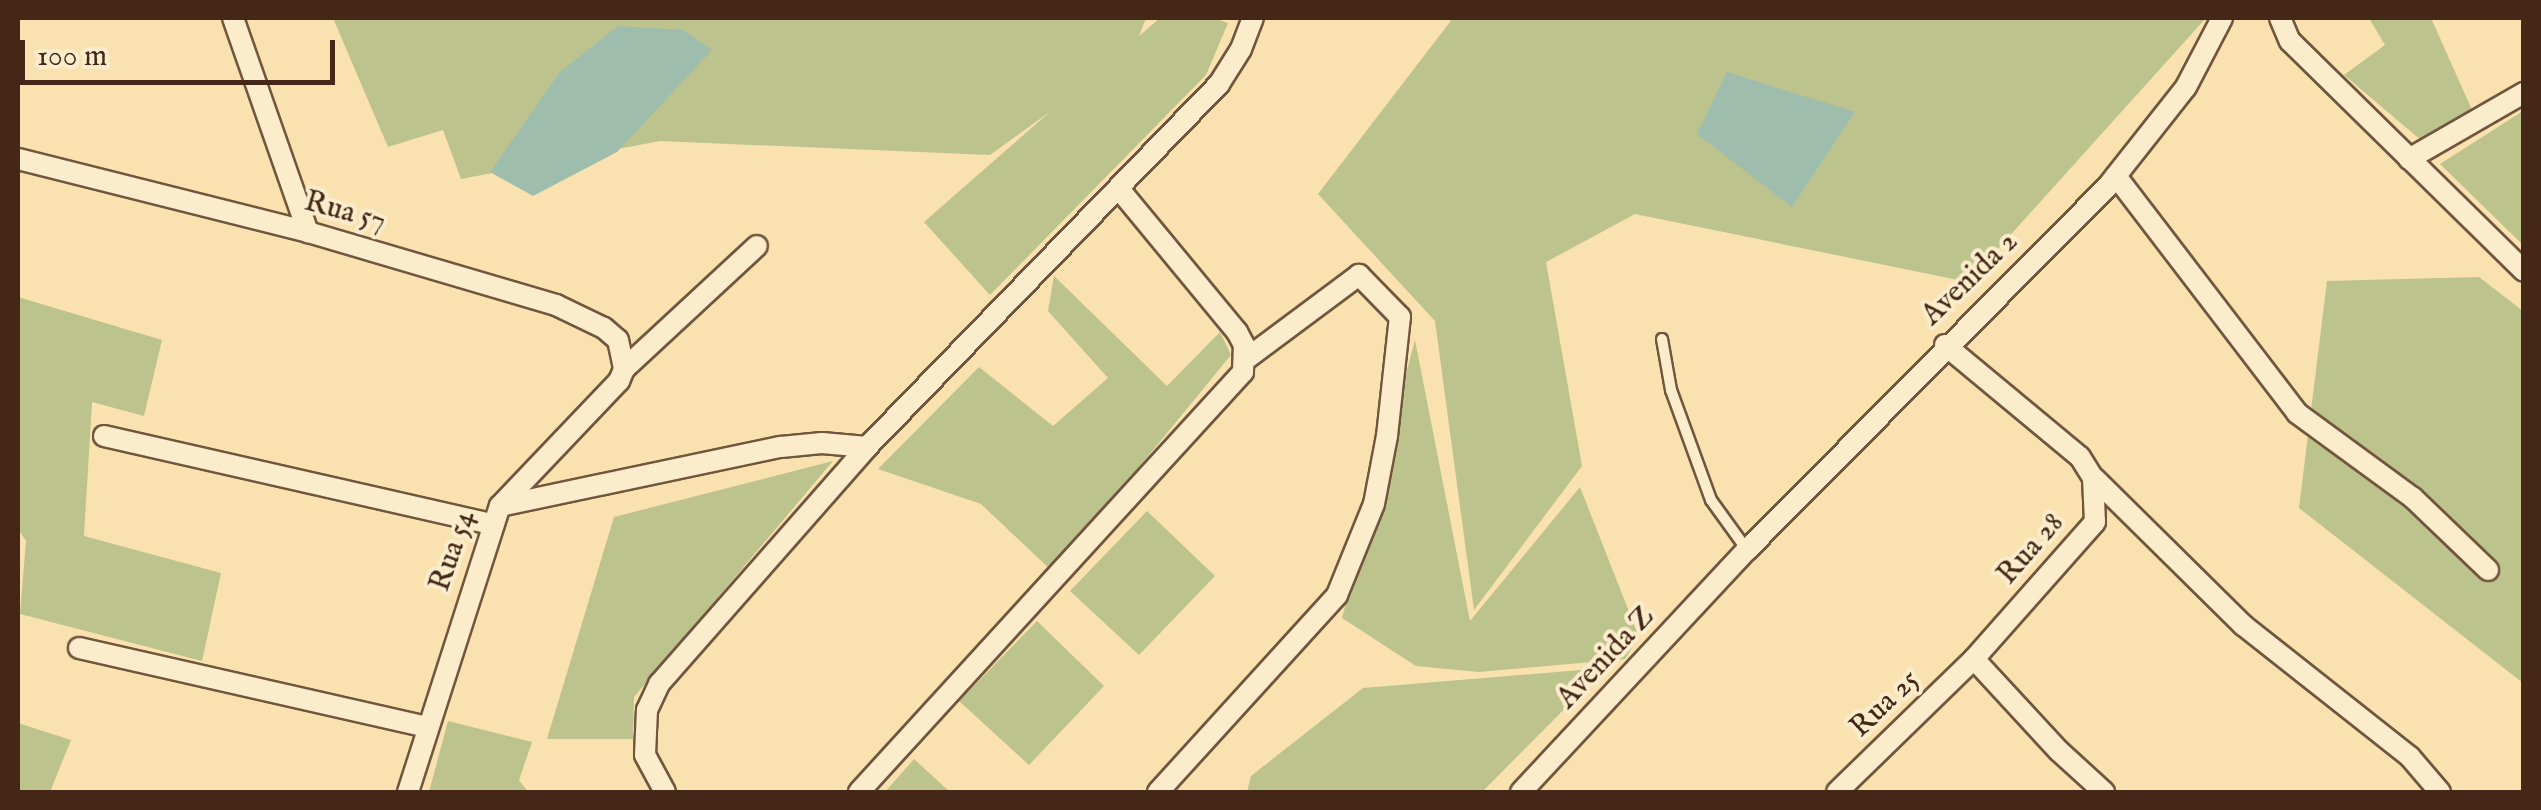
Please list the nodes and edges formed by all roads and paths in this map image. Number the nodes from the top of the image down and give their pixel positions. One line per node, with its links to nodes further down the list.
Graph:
1 (233, 18): 10 (street)
2 (1253, 18): 9 (street)
3 (2222, 18): 8 (street, Avenida 2)
4 (2280, 18): 7 (street)
5 (2524, 93): 7 (street)
6 (18, 159): 10 (street, Rua 57)
7 (2409, 159): 12 (street)
8 (2116, 176): 14 (street, Avenida 2); 22 (street)
9 (1119, 189): 15 (street); 18 (street)
10 (308, 232): 16 (street, Rua 57)
11 (757, 246): 16 (street, Rua 54)
12 (2524, 272)
13 (1662, 340): 21 (lane)
14 (1945, 345): 19 (street); 21 (street, Avenida 2)
15 (1245, 360): 28 (street); 29 (street)
16 (624, 369): 20 (street, Rua 54)
17 (104, 436): 20 (street)
18 (867, 447): 20 (street); 27 (street)
19 (2093, 478): 24 (street, Rua 28); 33 (street)
20 (496, 515): 25 (street, Rua 54)
21 (1740, 557): 30 (street, Avenida Z)
22 (2488, 570)
23 (79, 648): 25 (street)
24 (1974, 659): 31 (street, Rua 25); 32 (street)
25 (426, 726): 26 (street, Rua 54)
26 (408, 792)
27 (665, 792)
28 (859, 792)
29 (1158, 792)
30 (1521, 792)
31 (1837, 792)
32 (2104, 792)
33 (2440, 792)

